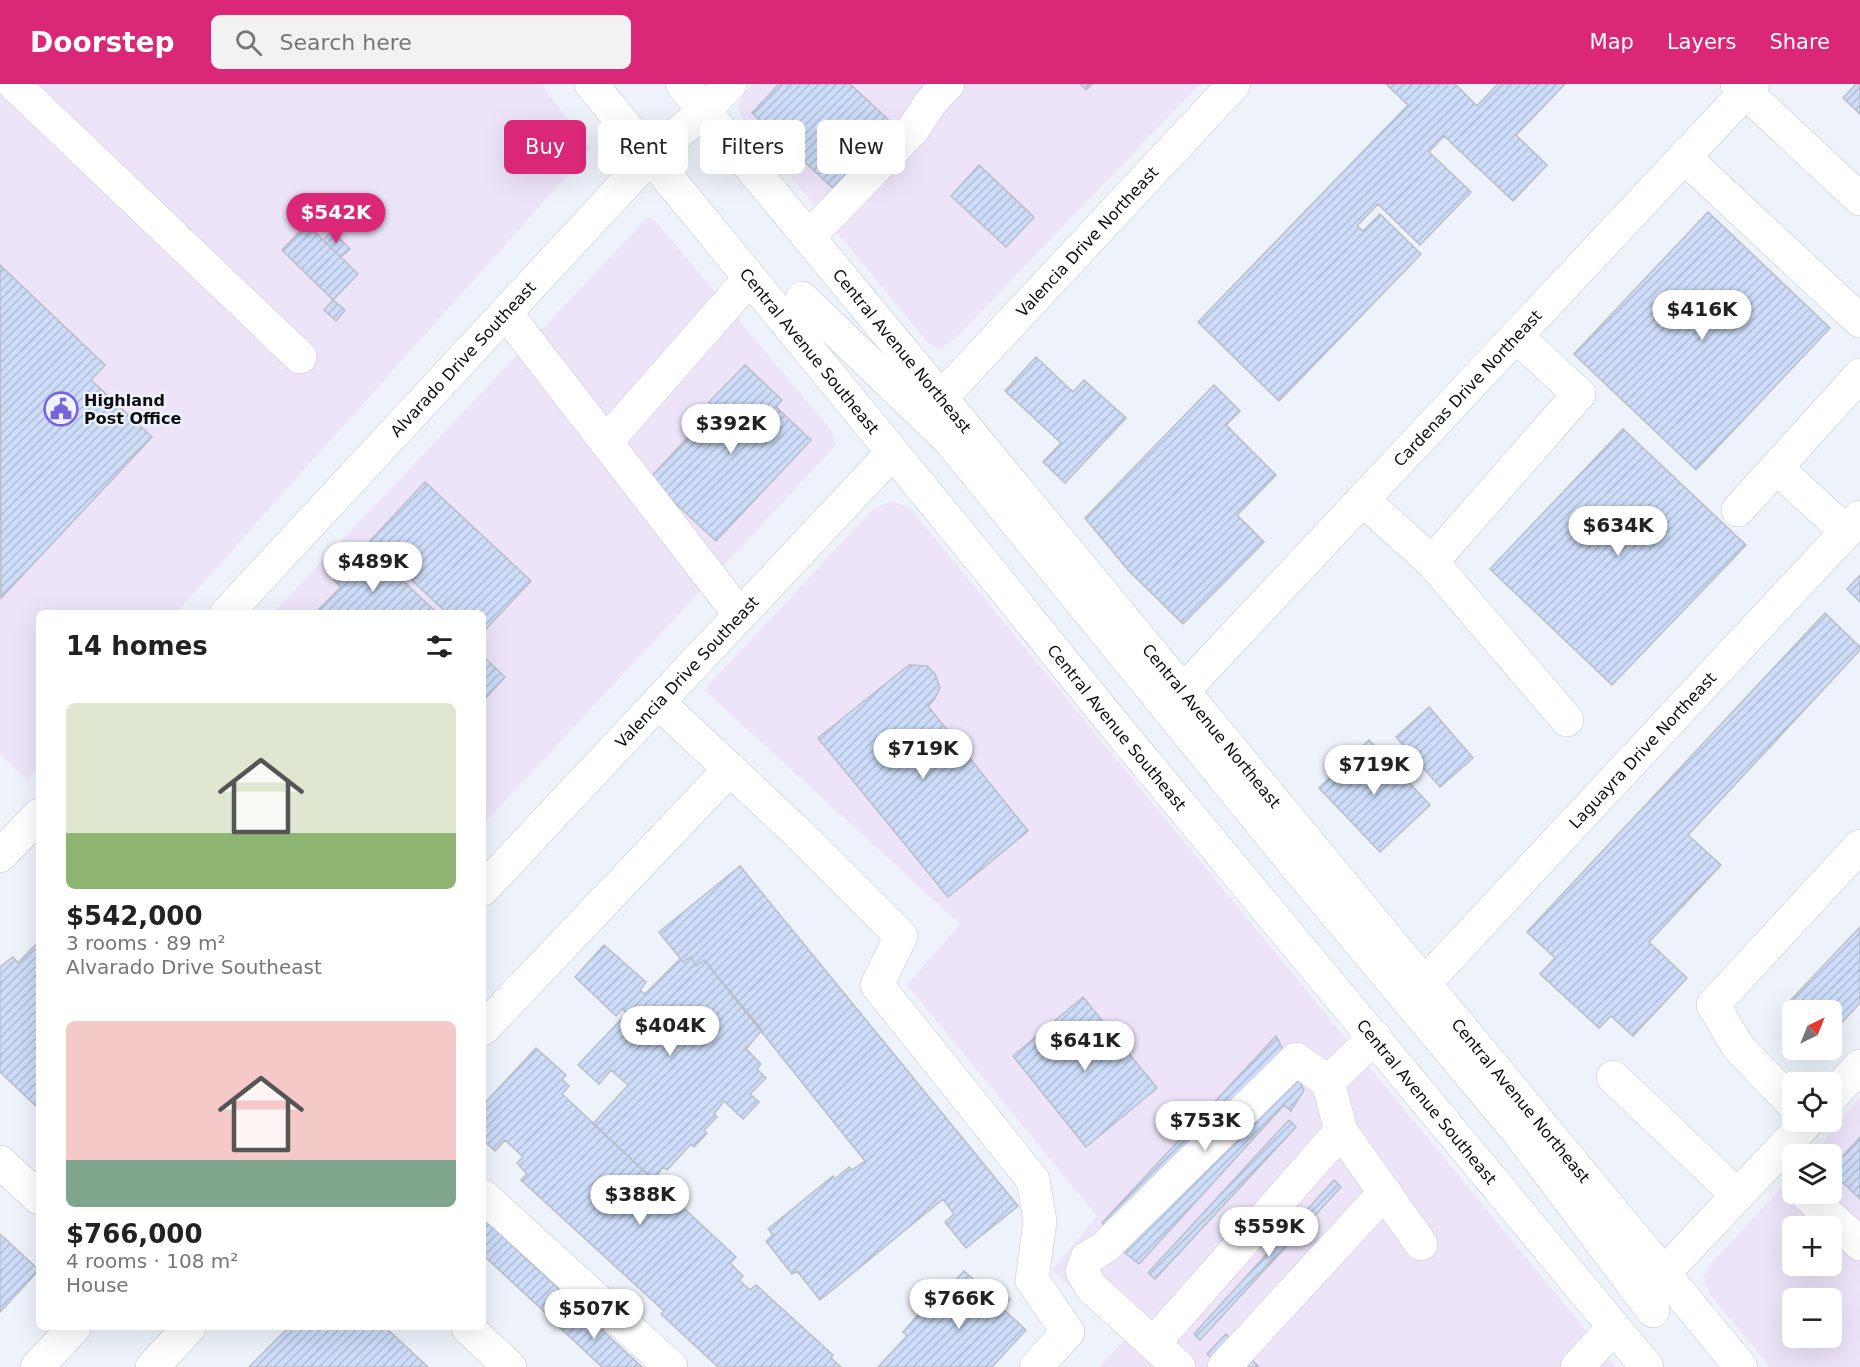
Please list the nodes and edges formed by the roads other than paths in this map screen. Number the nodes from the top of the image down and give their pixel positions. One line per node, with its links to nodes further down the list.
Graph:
1 (14, 84): 21 (street)
2 (591, 84): 9 (street, Central Avenue Southeast)
3 (682, 84): 8 (street, Central Avenue Northeast)
4 (730, 84): 8 (street, Alvarado Drive Southeast)
5 (1234, 84): 23 (street, Valencia Drive Northeast)
6 (1745, 87): 11 (street, Cardenas Drive Northeast); 14 (street)
7 (930, 90): 15 (street)
8 (705, 110): 10 (street, Alvarado Drive Southeast); 15 (street, Central Avenue Northeast)
9 (621, 120)
10 (688, 124)
11 (1684, 157): 19 (street); 20 (street, Cardenas Drive Northeast)
12 (634, 174): 18 (street, Alvarado Drive Southeast)
13 (666, 174): 16 (street, Central Avenue Southeast)
14 (1860, 199)
15 (810, 237): 23 (street, Central Avenue Northeast)
16 (750, 278): 24 (street); 25 (street, Central Avenue Southeast)
17 (802, 298): 61 (street, Central Avenue Northeast)
18 (506, 313): 24 (street); 31 (street, Alvarado Drive Southeast)
19 (1860, 321)
20 (1517, 337): 27 (street, Cardenas Drive Northeast); 30 (street)
21 (300, 357)
22 (1860, 375): 26 (street)
23 (941, 398): 33 (street, Central Avenue Northeast)
24 (606, 442): 32 (street)
25 (892, 453): 32 (street, Valencia Drive Southeast); 43 (street, Central Avenue Southeast)
26 (1777, 468): 28 (street); 29 (street)
27 (1363, 500): 30 (street); 33 (street, Cardenas Drive Northeast)
28 (1738, 510)
29 (1853, 524): 41 (street, Laguayra Drive Northeast)
30 (1432, 561): 35 (street)
31 (230, 610)
32 (740, 615): 34 (street, Valencia Drive Southeast)
33 (1182, 692): 41 (street, Central Avenue Northeast)
34 (658, 702): 36 (street); 40 (street, Valencia Drive Southeast)
35 (1567, 720)
36 (730, 769): 42 (street); 71 (street)
37 (36, 817): 39 (street)
38 (1860, 846): 48 (street)
39 (0, 856)
40 (486, 886)
41 (1424, 984): 60 (street, Central Avenue Northeast)
42 (486, 1026)
43 (1375, 1038): 46 (street); 62 (street, Central Avenue Southeast)
44 (1860, 1066): 47 (street)
45 (1612, 1077): 55 (street)
46 (1328, 1082): 49 (street); 66 (street)
47 (1842, 1085)
48 (1782, 1092)
49 (1341, 1131): 53 (street); 66 (street)
50 (1801, 1132): 52 (street)
51 (0, 1162): 54 (street)
52 (1781, 1171): 55 (street)
53 (1385, 1192): 58 (street); 73 (street)
54 (36, 1195)
55 (1737, 1195): 60 (street)
56 (486, 1199): 70 (street)
57 (1817, 1204): 59 (street)
58 (1421, 1244)
59 (1860, 1244)
60 (1664, 1273): 76 (street, Central Avenue Northeast)
61 (1653, 1311)
62 (1614, 1327): 74 (street); 75 (street, Central Avenue Southeast)
63 (73, 1330): 67 (street)
64 (187, 1330): 68 (street)
65 (470, 1330): 69 (street)
66 (1153, 1344): 72 (street)
67 (52, 1362)
68 (152, 1367)
69 (510, 1367)
70 (670, 1367)
71 (1036, 1367)
72 (1179, 1367)
73 (1224, 1367)
74 (1578, 1367)
75 (1647, 1367)
76 (1741, 1367)

